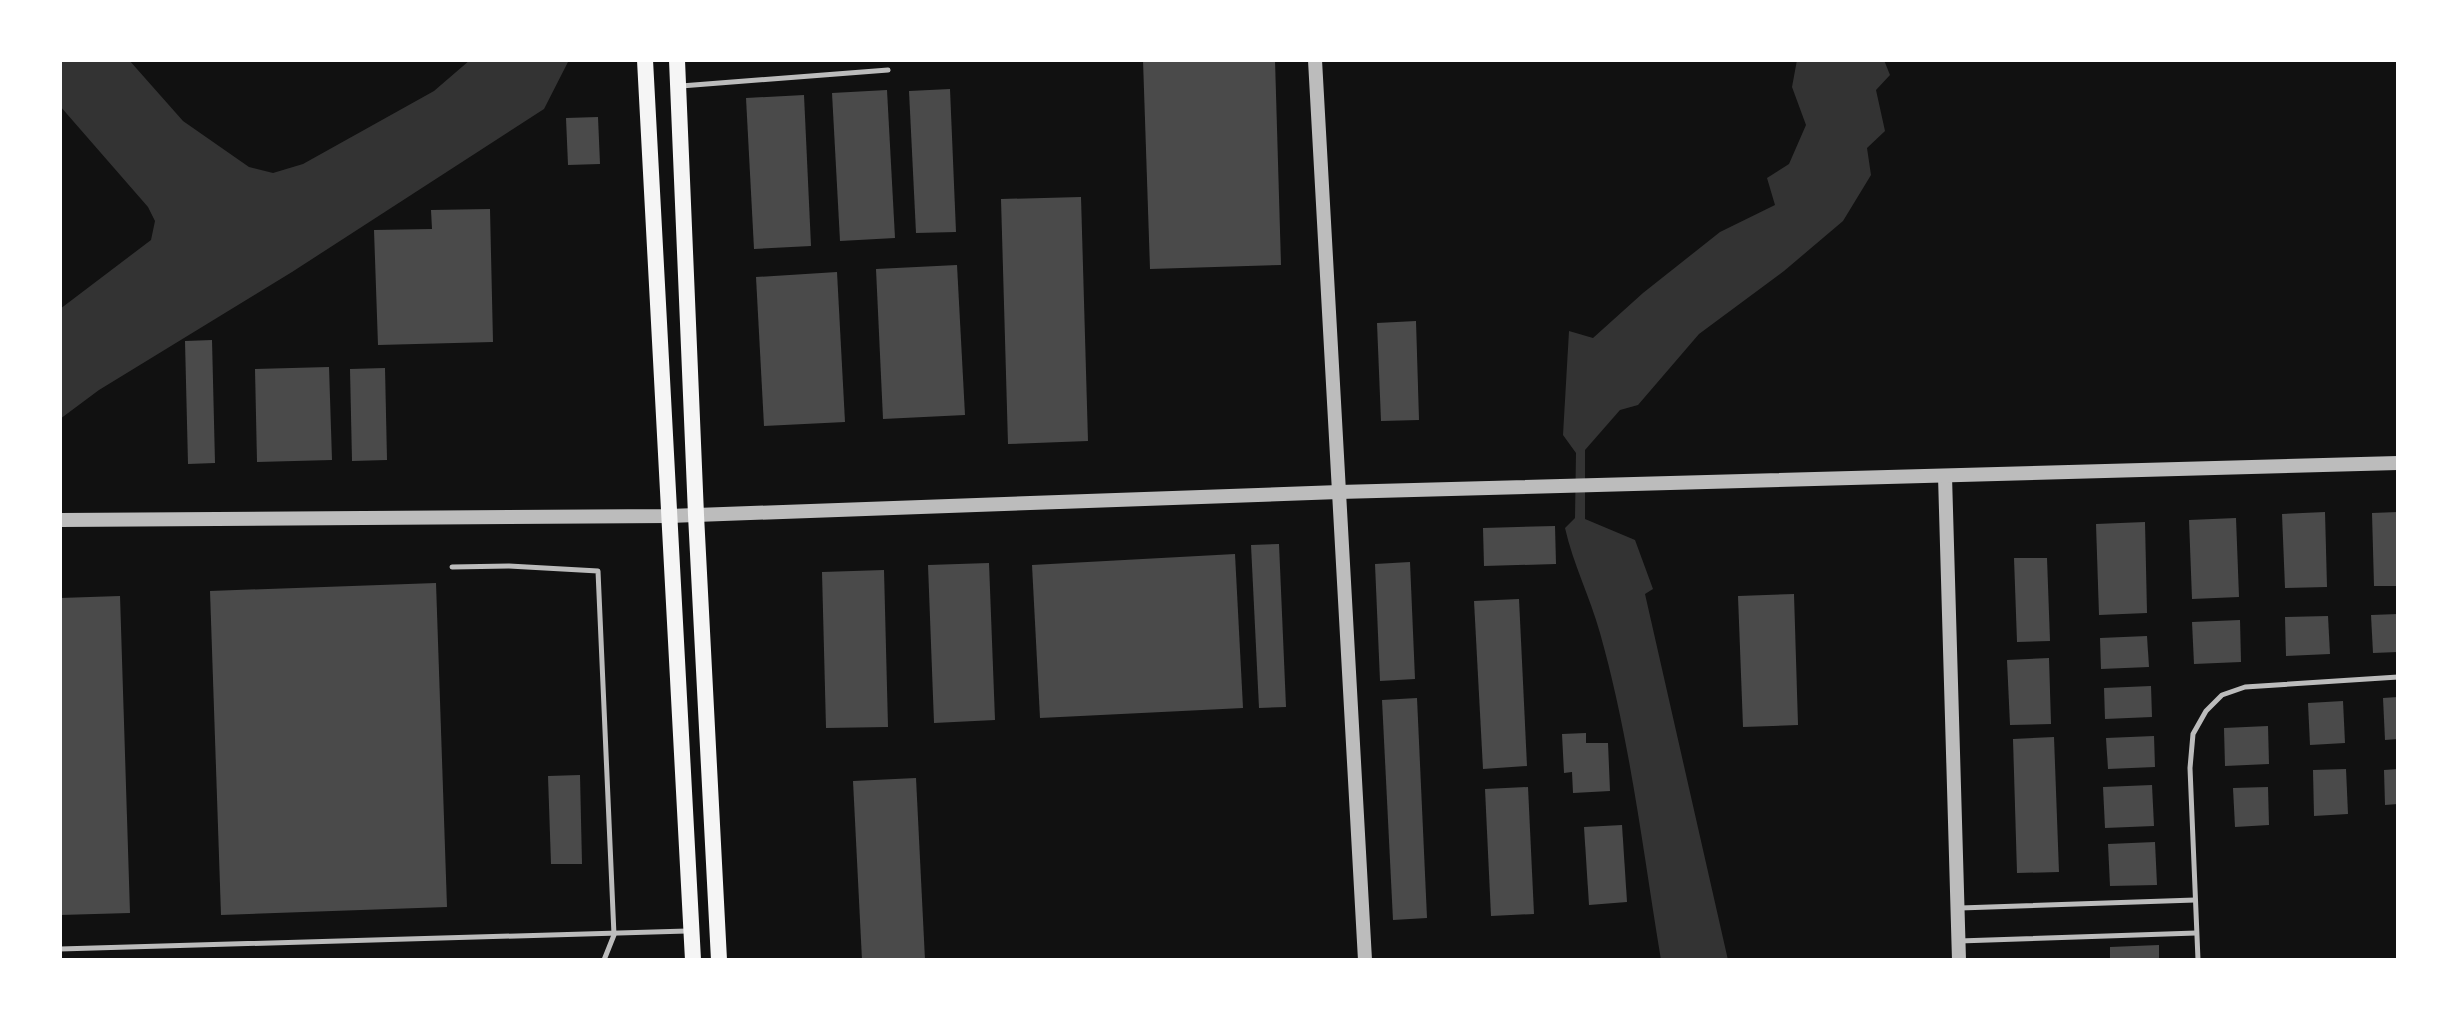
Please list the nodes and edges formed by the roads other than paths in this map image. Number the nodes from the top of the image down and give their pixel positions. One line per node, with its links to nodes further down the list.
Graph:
1 (645, 60): 10 (main road)
2 (677, 60): 5 (main road)
3 (1315, 60): 8 (street)
4 (888, 70): 5 (lane)
5 (678, 86): 9 (main road)
6 (2398, 463): 7 (street)
7 (1945, 476): 8 (street); 15 (street)
8 (1339, 492): 9 (street); 24 (street)
9 (696, 515): 10 (street); 23 (main road)
10 (669, 516): 11 (street); 16 (main road)
11 (60, 520)
12 (452, 567): 18 (lane)
13 (2398, 677): 14 (lane)
14 (2195, 900): 15 (lane); 17 (lane)
15 (1957, 908): 19 (street)
16 (691, 931): 18 (lane); 22 (main road)
17 (2196, 933): 19 (lane); 26 (lane)
18 (614, 935): 20 (lane); 21 (lane)
19 (1958, 941): 25 (street)
20 (60, 949)
21 (604, 960)
22 (693, 960)
23 (719, 960)
24 (1365, 960)
25 (1959, 960)
26 (2198, 960)

